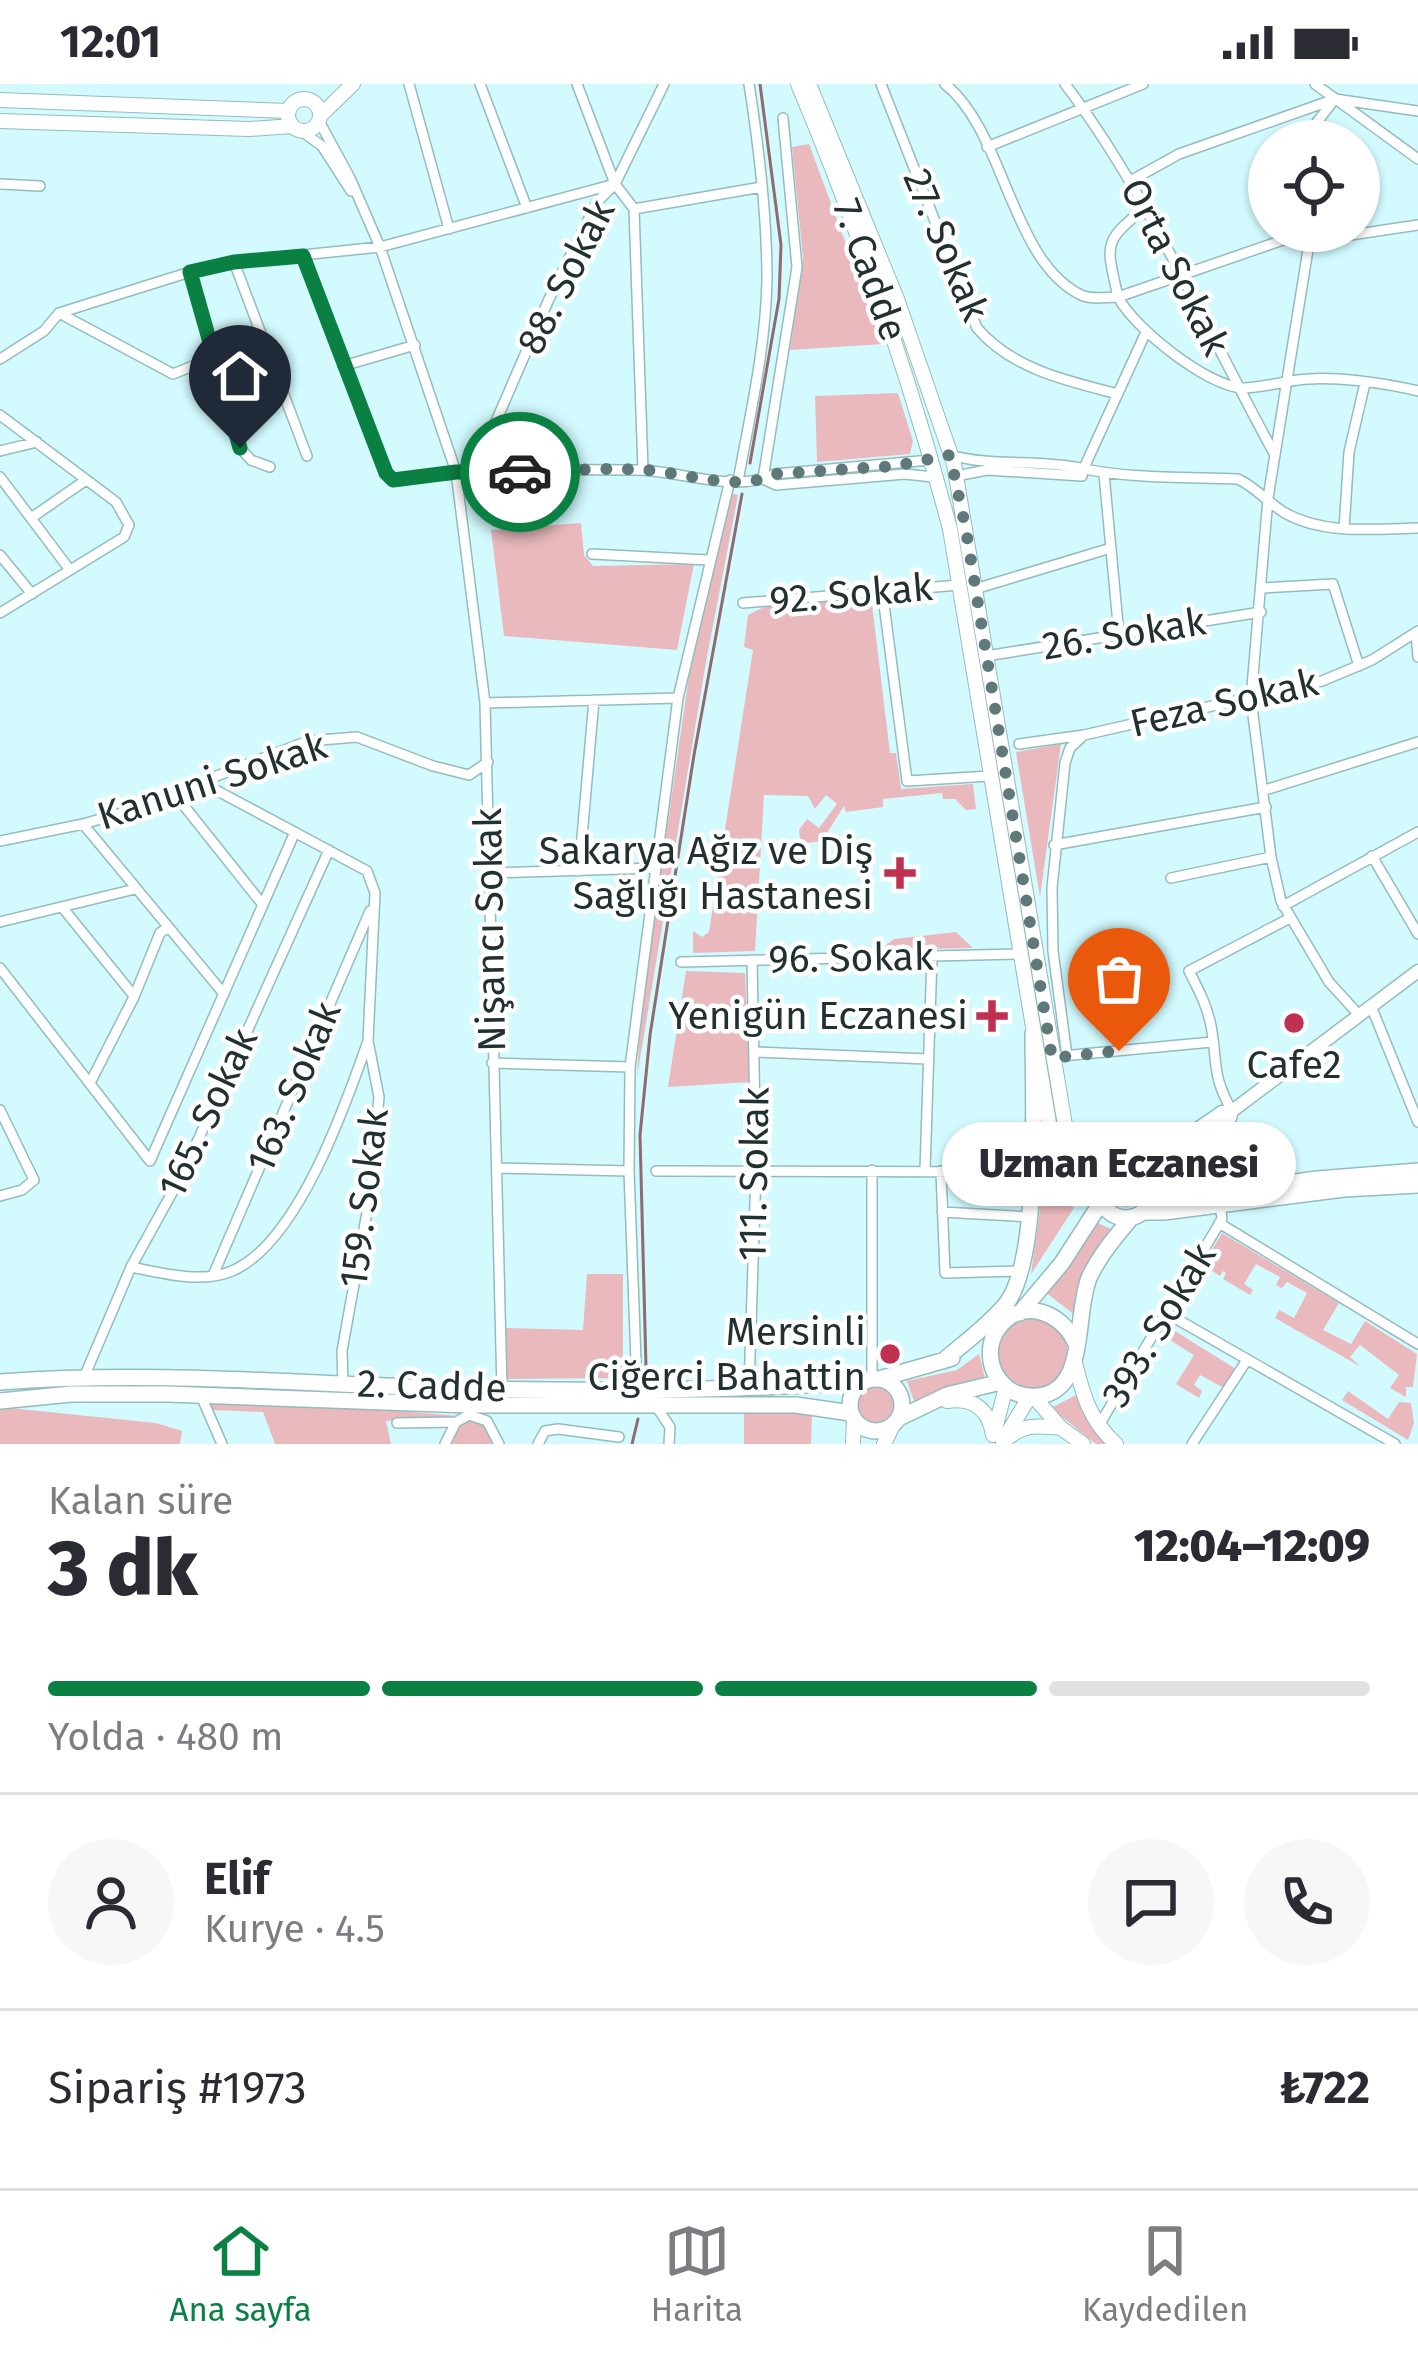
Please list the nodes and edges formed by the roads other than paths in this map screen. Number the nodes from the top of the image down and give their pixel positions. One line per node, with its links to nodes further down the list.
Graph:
1 (322, 84): 19 (main road)
2 (353, 84): 20 (main road)
3 (409, 84): 37 (street)
4 (480, 84): 33 (street)
5 (577, 84): 28 (street)
6 (664, 84): 28 (street, 88. Sokak)
7 (748, 84): 30 (street)
8 (799, 84): 63 (main road, 7. Cadde)
9 (809, 84): 60 (main road, 7. Cadde)
10 (881, 84): 56 (street, 27. Sokak)
11 (945, 84): 24 (street)
12 (1066, 84): 17 (street, Orta Sokak)
13 (1143, 84): 17 (street)
14 (1315, 84): 16 (street)
15 (0, 100): 19 (main road)
16 (1335, 100): 18 (street); 22 (street); 25 (street); 26 (street)
17 (1083, 107): 24 (street); 26 (street, Orta Sokak)
18 (1418, 111)
19 (295, 116): 20 (main road); 20 (main road); 23 (main road); 31 (street)
20 (319, 118): 31 (street)
21 (783, 118): 73 (street)
22 (1320, 120)
23 (0, 121)
24 (987, 148): 45 (street)
25 (1418, 159)
26 (1132, 180): 32 (street, Orta Sokak)
27 (0, 184): 29 (street)
28 (615, 184): 33 (street); 34 (street); 68 (street, 88. Sokak)
29 (40, 186)
30 (762, 187): 34 (street); 75 (street)
31 (358, 200): 38 (street, Nişancı Sokak)
32 (1147, 206): 44 (street, Orta Sokak); 45 (street)
33 (526, 208): 37 (street)
34 (634, 209): 65 (street)
35 (1418, 225): 36 (street)
36 (1380, 228)
37 (448, 229): 38 (street)
38 (380, 247): 41 (street); 48 (street, Nişancı Sokak)
39 (1251, 252): 44 (street)
40 (1307, 252): 52 (street)
41 (303, 256): 42 (street); 51 (street)
42 (234, 262): 43 (street); 61 (street)
43 (190, 272): 46 (street); 49 (street)
44 (1178, 274): 45 (street); 54 (street, Orta Sokak)
45 (1118, 297): 47 (street)
46 (59, 313): 49 (street); 50 (street)
47 (1146, 332): 54 (street); 56 (street)
48 (415, 345): 51 (street); 67 (street, Nişancı Sokak)
49 (215, 358): 64 (street)
50 (0, 359)
51 (343, 366): 67 (street)
52 (1289, 382): 53 (street); 54 (street); 62 (street)
53 (1365, 383): 55 (street); 79 (street)
54 (1238, 388): 62 (street, Orta Sokak)
55 (1418, 391)
56 (1118, 394): 66 (street)
57 (0, 415): 58 (street)
58 (37, 442): 59 (street); 74 (street)
59 (0, 451)
60 (950, 455): 63 (main road); 66 (street); 72 (main road, 7. Cadde)
61 (307, 456)
62 (1276, 457): 76 (street)
63 (930, 460): 71 (main road, 7. Cadde); 73 (street)
64 (270, 467)
65 (643, 470): 68 (street); 75 (street)
66 (1083, 470): 69 (street); 72 (street)
67 (456, 472): 68 (street); 100 (street, Nişancı Sokak)
68 (474, 472)
69 (1104, 474): 76 (street); 80 (street)
70 (0, 477): 77 (street)
71 (933, 477): 72 (main road); 73 (street); 85 (main road)
72 (955, 477): 85 (main road)
73 (764, 479): 75 (street)
74 (86, 480): 77 (street); 84 (street)
75 (734, 481): 83 (street)
76 (1268, 498): 79 (street); 86 (street)
77 (31, 518): 84 (street)
78 (1418, 528): 79 (street)
79 (1343, 529)
80 (1111, 548): 85 (street, 92. Sokak); 93 (street)
81 (592, 554): 83 (street)
82 (0, 555): 88 (street)
83 (708, 560): 97 (street)
84 (70, 571): 88 (street)
85 (967, 587): 87 (street, 92. Sokak); 94 (main road); 105 (main road)
86 (1263, 588): 90 (street); 96 (street)
87 (882, 590): 89 (street, 92. Sokak); 105 (street)
88 (32, 595): 91 (street)
89 (743, 603)
90 (1261, 611): 93 (street, 26. Sokak); 98 (street)
91 (0, 613)
92 (1417, 632): 95 (street); 96 (street, Feza Sokak)
93 (1119, 635): 94 (street, 26. Sokak)
94 (986, 656): 146 (main road)
95 (1418, 657)
96 (1359, 666): 98 (street, Feza Sokak)
97 (678, 698): 99 (street); 118 (street)
98 (1251, 699): 101 (street, Feza Sokak); 107 (street)
99 (594, 700): 100 (street); 119 (street)
100 (485, 704): 104 (street, Nişancı Sokak)
101 (1084, 735): 103 (street, Feza Sokak); 114 (street)
102 (1418, 742): 107 (street)
103 (1019, 744)
104 (488, 763): 106 (street, Kanuni Sokak); 120 (street, Nişancı Sokak)
105 (990, 776): 131 (main road)
106 (202, 782): 108 (street, Kanuni Sokak); 111 (street)
107 (1264, 790): 109 (street)
108 (177, 797): 110 (street, Kanuni Sokak); 124 (street)
109 (1266, 807): 114 (street); 117 (street)
110 (83, 824): 113 (street, Kanuni Sokak); 122 (street)
111 (295, 832): 115 (street); 124 (street)
112 (1418, 832): 116 (street)
113 (0, 841)
114 (1054, 845): 146 (street)
115 (329, 850): 123 (street, 159. Sokak); 177 (street, 165. Sokak)
116 (1372, 856): 125 (street); 130 (street)
117 (1271, 857): 121 (street); 125 (street)
118 (656, 868): 119 (street); 149 (street)
119 (579, 871): 120 (street)
120 (488, 873): 148 (street, Nişancı Sokak)
121 (1171, 878)
122 (135, 889): 126 (street); 129 (street)
123 (374, 901): 143 (street, 159. Sokak); 179 (street, 163. Sokak)
124 (263, 906): 138 (street)
125 (1283, 906): 127 (street)
126 (62, 907): 128 (street); 139 (street)
127 (1290, 918): 141 (street); 144 (street)
128 (0, 922)
129 (166, 928): 138 (street); 139 (street)
130 (1418, 934)
131 (1021, 954): 132 (street, 96. Sokak); 142 (main road)
132 (932, 956): 133 (street, 96. Sokak); 147 (street)
133 (752, 961): 134 (street, 96. Sokak); 145 (street, 111. Sokak)
134 (681, 962)
135 (0, 968): 137 (street)
136 (1418, 971): 140 (street)
137 (4, 982): 150 (street)
138 (224, 994): 150 (street)
139 (134, 997): 150 (street)
140 (1371, 1006): 141 (street); 153 (street)
141 (1359, 1015): 152 (street)
142 (1033, 1034): 166 (main road); 171 (main road)
143 (368, 1041): 179 (street); 191 (street, 159. Sokak)
144 (1212, 1042): 146 (street); 152 (street)
145 (754, 1052): 147 (street); 159 (street, 111. Sokak)
146 (1059, 1057): 157 (main road)
147 (928, 1059): 160 (street)
148 (492, 1063): 149 (street); 158 (street, Nişancı Sokak)
149 (630, 1067): 161 (street)
150 (89, 1082)
151 (0, 1110): 155 (street)
152 (1232, 1111): 154 (street); 157 (street)
153 (1418, 1122)
154 (1212, 1131): 167 (street); 169 (main road)
155 (15, 1137): 156 (street); 170 (street)
156 (0, 1142)
157 (1125, 1167): 167 (main road); 171 (main road)
158 (499, 1168): 161 (street); 194 (street, Nişancı Sokak)
159 (756, 1170): 162 (street); 163 (street); 193 (street, 111. Sokak)
160 (926, 1170): 163 (street); 164 (street)
161 (629, 1171): 195 (street)
162 (656, 1171)
163 (872, 1171): 189 (street)
164 (940, 1171): 166 (street); 173 (street)
165 (1418, 1171): 169 (main road)
166 (1034, 1172): 175 (main road)
167 (1150, 1185): 169 (main road); 174 (main road)
168 (1418, 1185): 172 (main road)
169 (1245, 1189)
170 (0, 1196)
171 (1101, 1200): 174 (main road); 180 (main road)
172 (1220, 1204): 174 (main road); 176 (street)
173 (942, 1212): 175 (street); 178 (street)
174 (1137, 1214): 183 (main road)
175 (1030, 1217): 178 (main road)
176 (1219, 1223): 181 (street, 393. Sokak); 184 (street)
177 (130, 1267): 179 (street); 188 (street, 165. Sokak)
178 (1018, 1271): 186 (main road)
179 (214, 1273)
180 (1019, 1312): 182 (main road); 183 (main road)
181 (1168, 1313): 185 (street); 206 (street, 393. Sokak)
182 (1000, 1326): 186 (main road); 192 (main road)
183 (1075, 1342): 187 (main road)
184 (1418, 1343)
185 (1246, 1360): 219 (street); 220 (street)
186 (944, 1361): 189 (main road, 2. Cadde)
187 (1075, 1363): 197 (main road); 206 (main road)
188 (85, 1376): 190 (main road, 2. Cadde); 191 (main road, 2. Cadde)
189 (872, 1380): 193 (main road, 2. Cadde); 202 (main road); 204 (main road)
190 (0, 1382)
191 (343, 1384): 194 (main road, 2. Cadde)
192 (1004, 1385): 197 (main road); 199 (main road); 209 (main road)
193 (749, 1388): 195 (main road, 2. Cadde)
194 (502, 1389): 195 (main road, 2. Cadde)
195 (638, 1389)
196 (201, 1396): 198 (main road, 2. Cadde); 201 (main road, 2. Cadde); 210 (street)
197 (1032, 1396): 207 (main road); 209 (main road)
198 (0, 1401)
199 (930, 1404): 204 (main road); 209 (main road)
200 (656, 1405): 201 (main road, 2. Cadde); 202 (main road, 2. Cadde); 214 (street)
201 (469, 1410): 203 (street); 212 (street)
202 (853, 1416): 204 (main road); 215 (main road)
203 (456, 1422): 205 (street); 211 (street)
204 (896, 1422): 216 (main road)
205 (397, 1423)
206 (1098, 1427): 218 (main road)
207 (1061, 1428): 209 (main road); 217 (main road)
208 (619, 1438): 213 (street)
209 (997, 1441)
210 (223, 1444)
211 (445, 1444)
212 (499, 1444)
213 (538, 1444)
214 (669, 1444)
215 (853, 1444)
216 (884, 1444)
217 (1083, 1444)
218 (1116, 1444)
219 (1192, 1444)
220 (1395, 1444)

